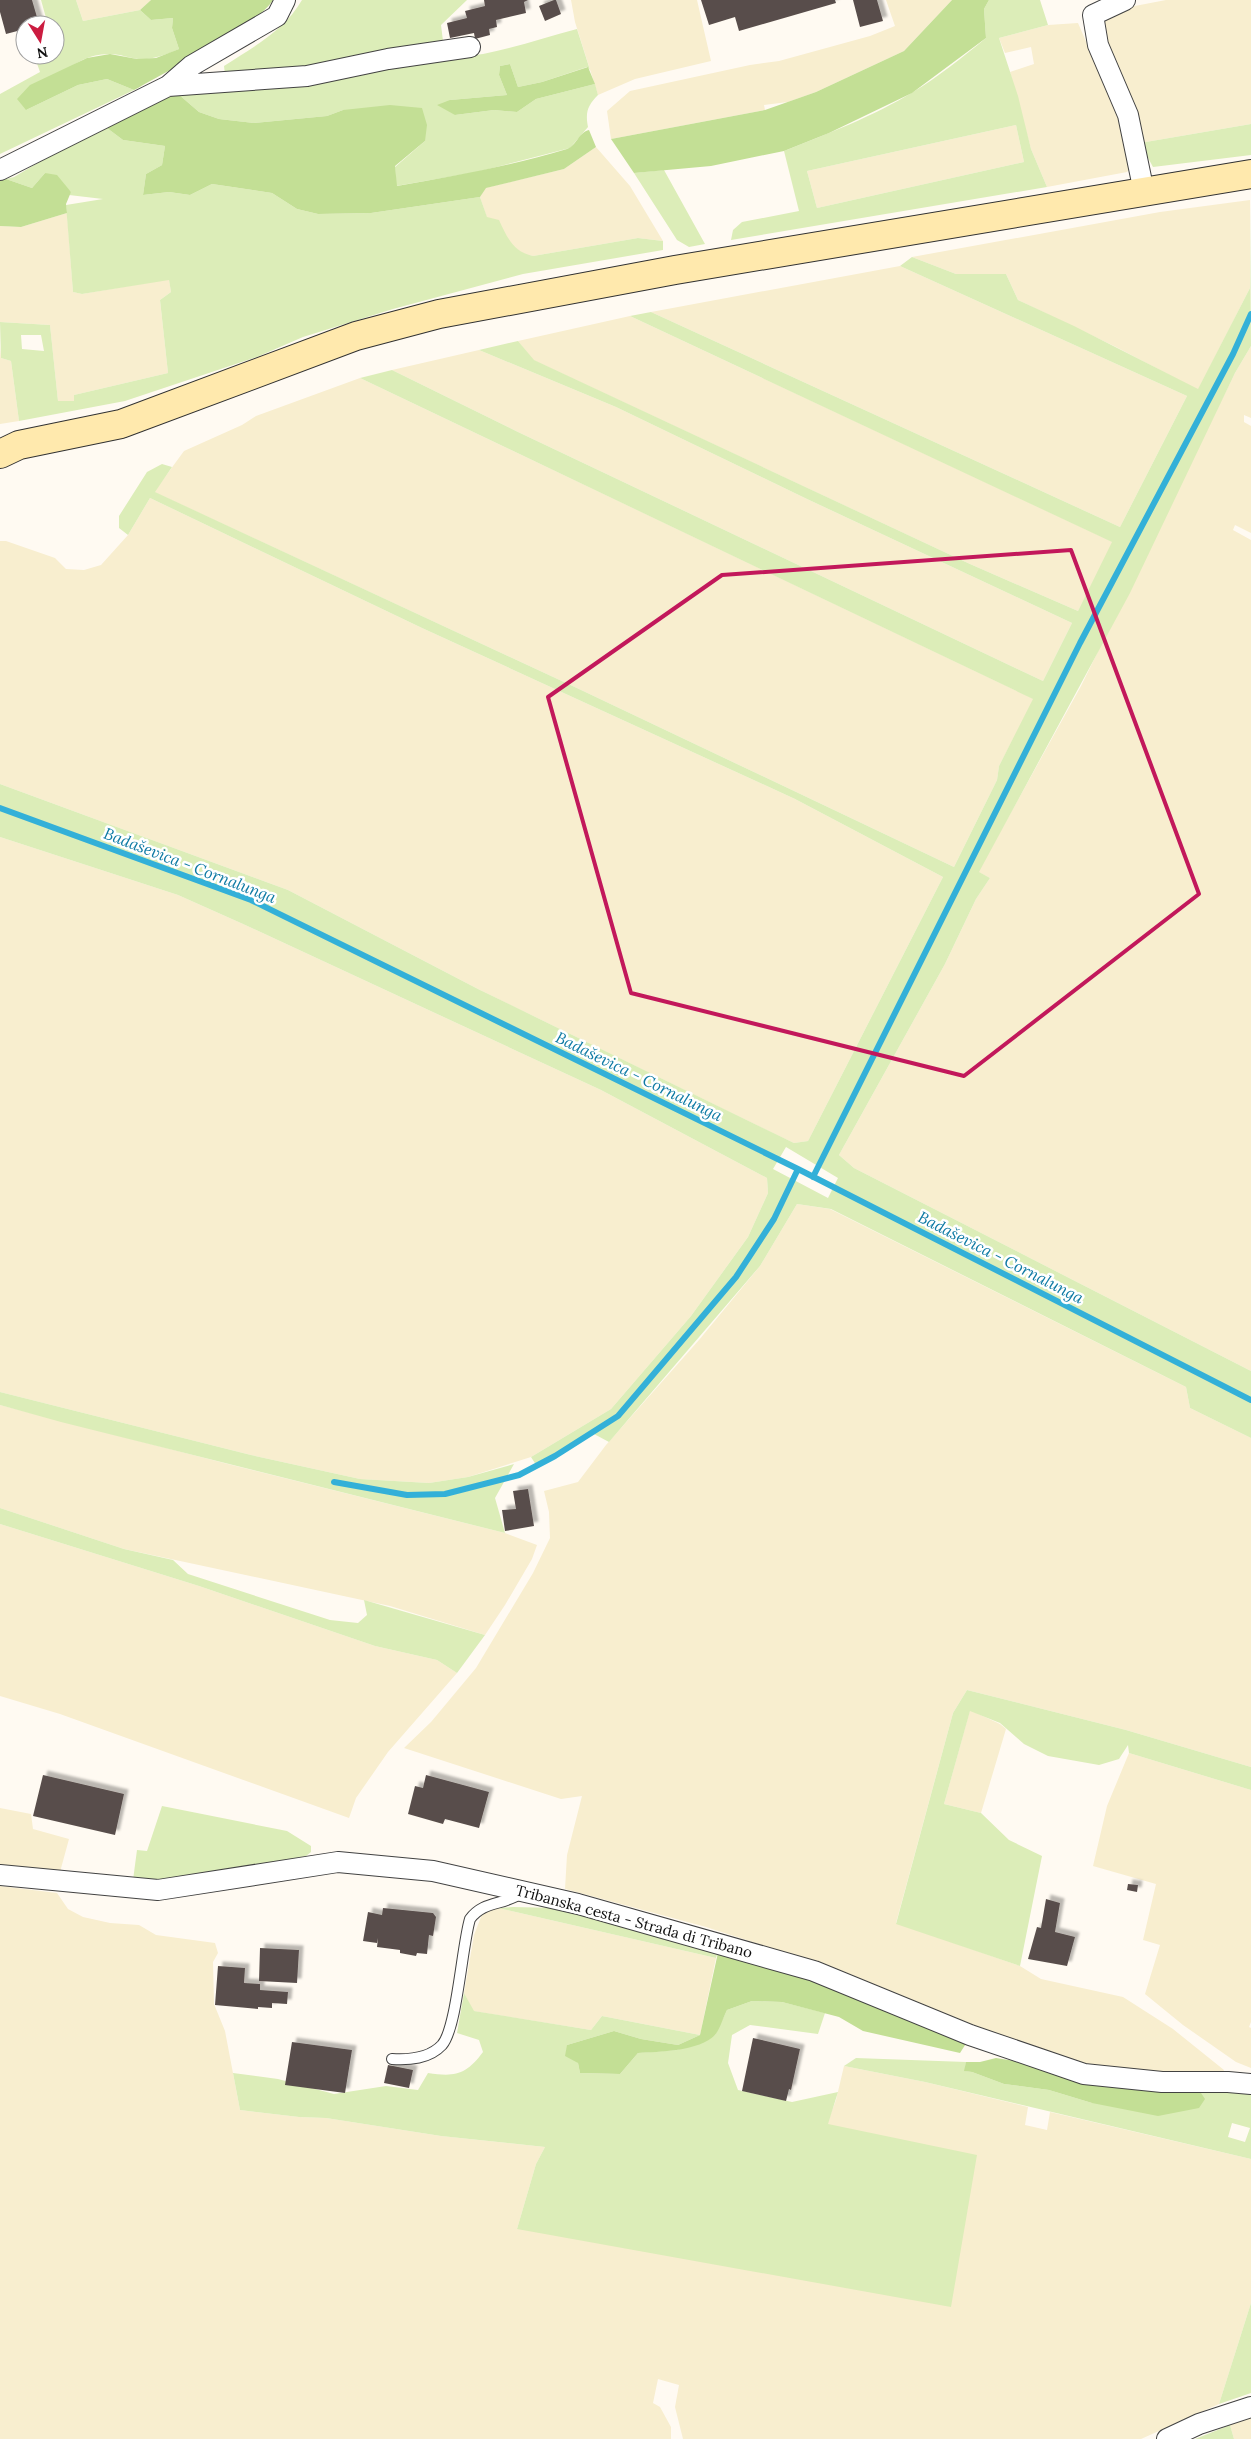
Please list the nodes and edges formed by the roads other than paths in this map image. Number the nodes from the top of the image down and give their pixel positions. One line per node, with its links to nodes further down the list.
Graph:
1 (285, 0): 4 (street)
2 (1125, 0): 7 (street)
3 (470, 47): 4 (street)
4 (168, 86): 5 (street)
5 (0, 170)
6 (1251, 174): 7 (street)
7 (1144, 192): 8 (street)
8 (6, 448)
9 (0, 1875): 10 (street, Tribanska cesta - Strada di Tribano)
10 (526, 1890): 11 (lane); 12 (street, Tribanska cesta - Strada di Tribano)
11 (392, 2059)
12 (1251, 2084)
13 (1251, 2406): 14 (street)
14 (1166, 2439)

